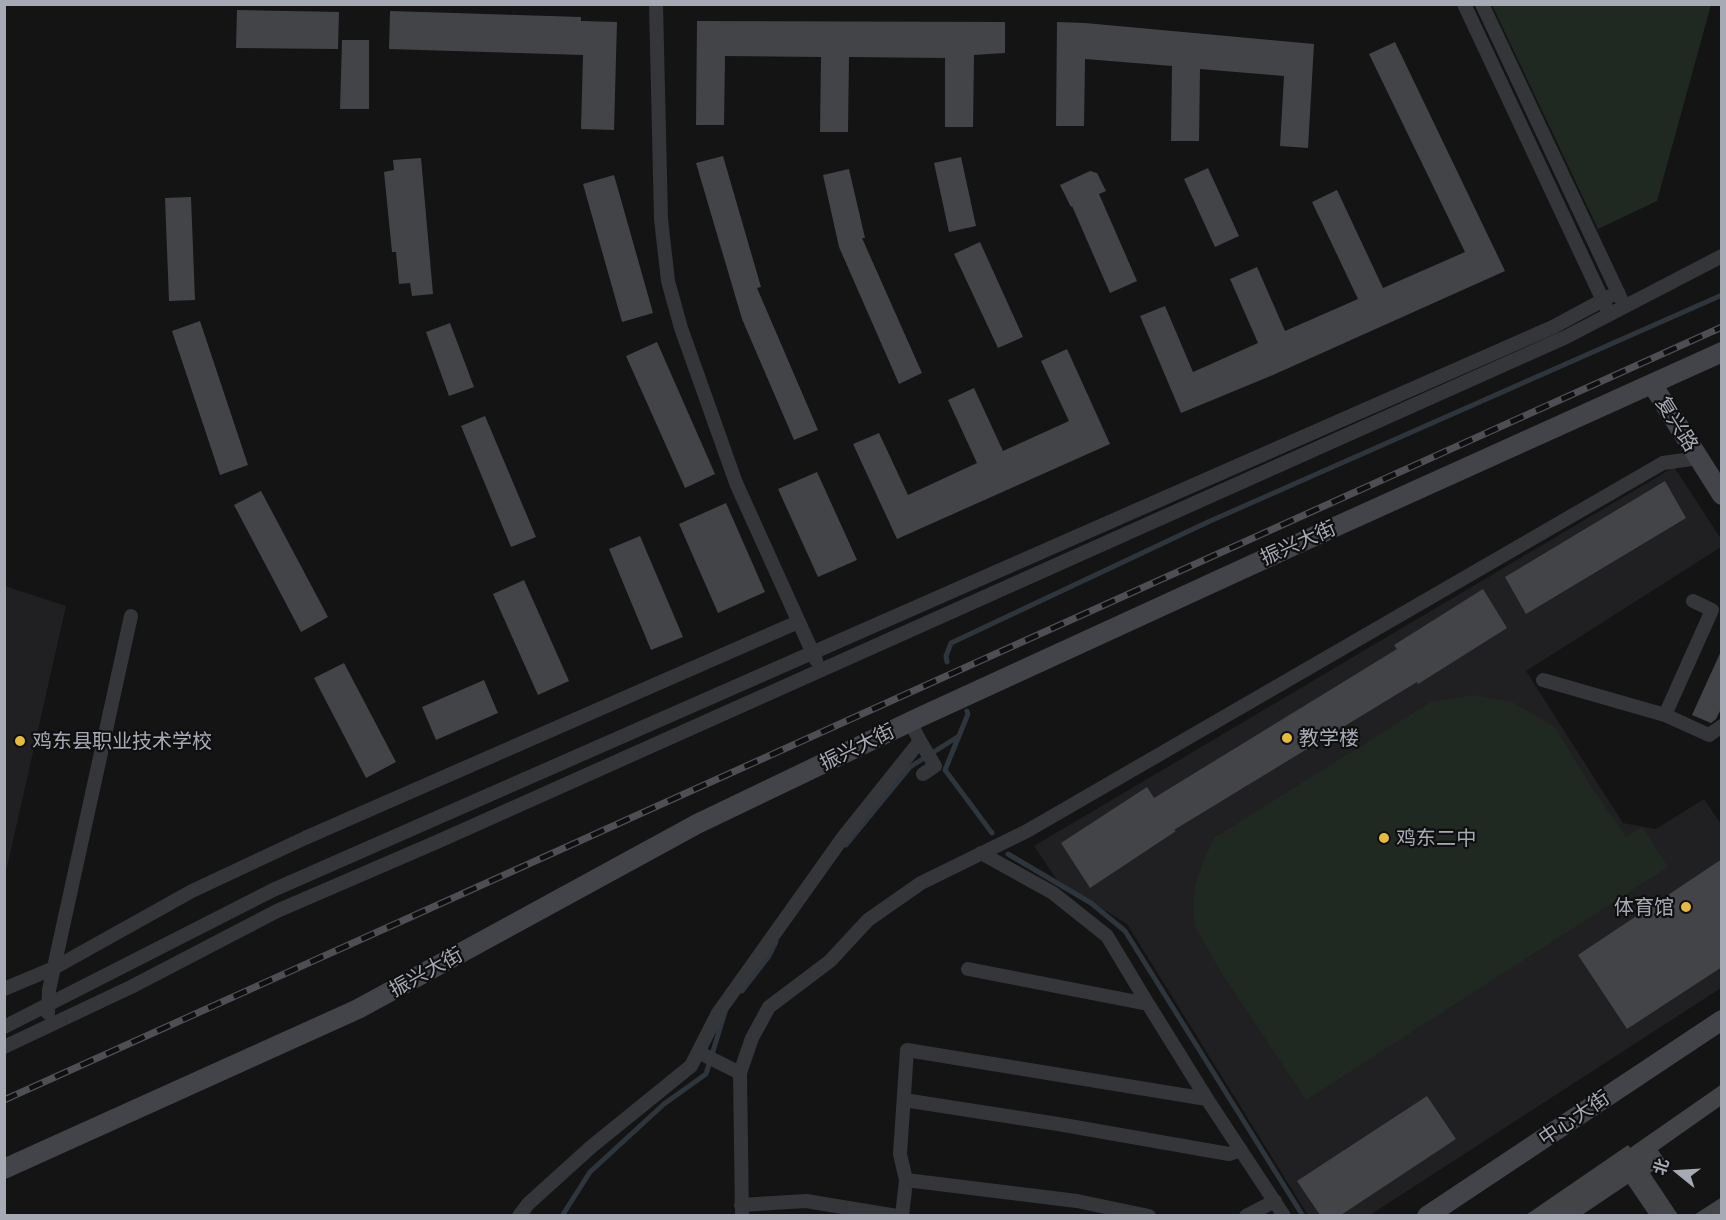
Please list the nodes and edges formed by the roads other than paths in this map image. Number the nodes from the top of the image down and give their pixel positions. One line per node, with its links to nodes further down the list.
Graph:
1 (656, 4): 14 (street)
2 (1464, 4): 7 (street)
3 (1482, 4): 5 (street)
4 (1722, 256): 6 (street)
5 (1618, 292): 6 (street); 27 (street)
6 (1624, 307): 7 (street)
7 (1610, 314): 15 (street)
8 (1722, 352): 9 (street, 振兴大街)
9 (1652, 384): 10 (street, 复兴路); 18 (street, 振兴大街)
10 (1699, 458): 11 (street, 复兴路); 22 (street)
11 (1722, 495)
12 (1693, 601): 17 (street)
13 (131, 616): 23 (street)
14 (798, 622): 15 (street); 23 (street)
15 (821, 670): 29 (street)
16 (1543, 680): 17 (street)
17 (1665, 715): 19 (street)
18 (910, 722): 20 (street); 37 (street, 振兴大街)
19 (1722, 726)
20 (920, 741): 21 (street); 32 (street)
21 (923, 774)
22 (981, 853): 26 (street); 33 (street)
23 (54, 968): 25 (street); 27 (street)
24 (968, 969): 26 (street)
25 (4, 989)
26 (1149, 1004): 34 (street)
27 (47, 1006): 29 (street); 30 (street)
28 (1722, 1020): 48 (street, 中心大街)
29 (50, 1026): 31 (street)
30 (4, 1027)
31 (4, 1047)
32 (698, 1052): 33 (street); 42 (street)
33 (740, 1073): 40 (street)
34 (1207, 1099): 35 (street); 36 (street)
35 (904, 1100): 36 (street); 38 (street)
36 (1241, 1150): 39 (street)
37 (4, 1169)
38 (906, 1180): 44 (street); 45 (street)
39 (1275, 1201): 46 (street); 47 (street)
40 (742, 1210): 41 (street)
41 (857, 1212): 43 (street)
42 (519, 1215)
43 (897, 1215)
44 (902, 1215)
45 (1149, 1215)
46 (1246, 1215)
47 (1284, 1215)
48 (1427, 1215)

